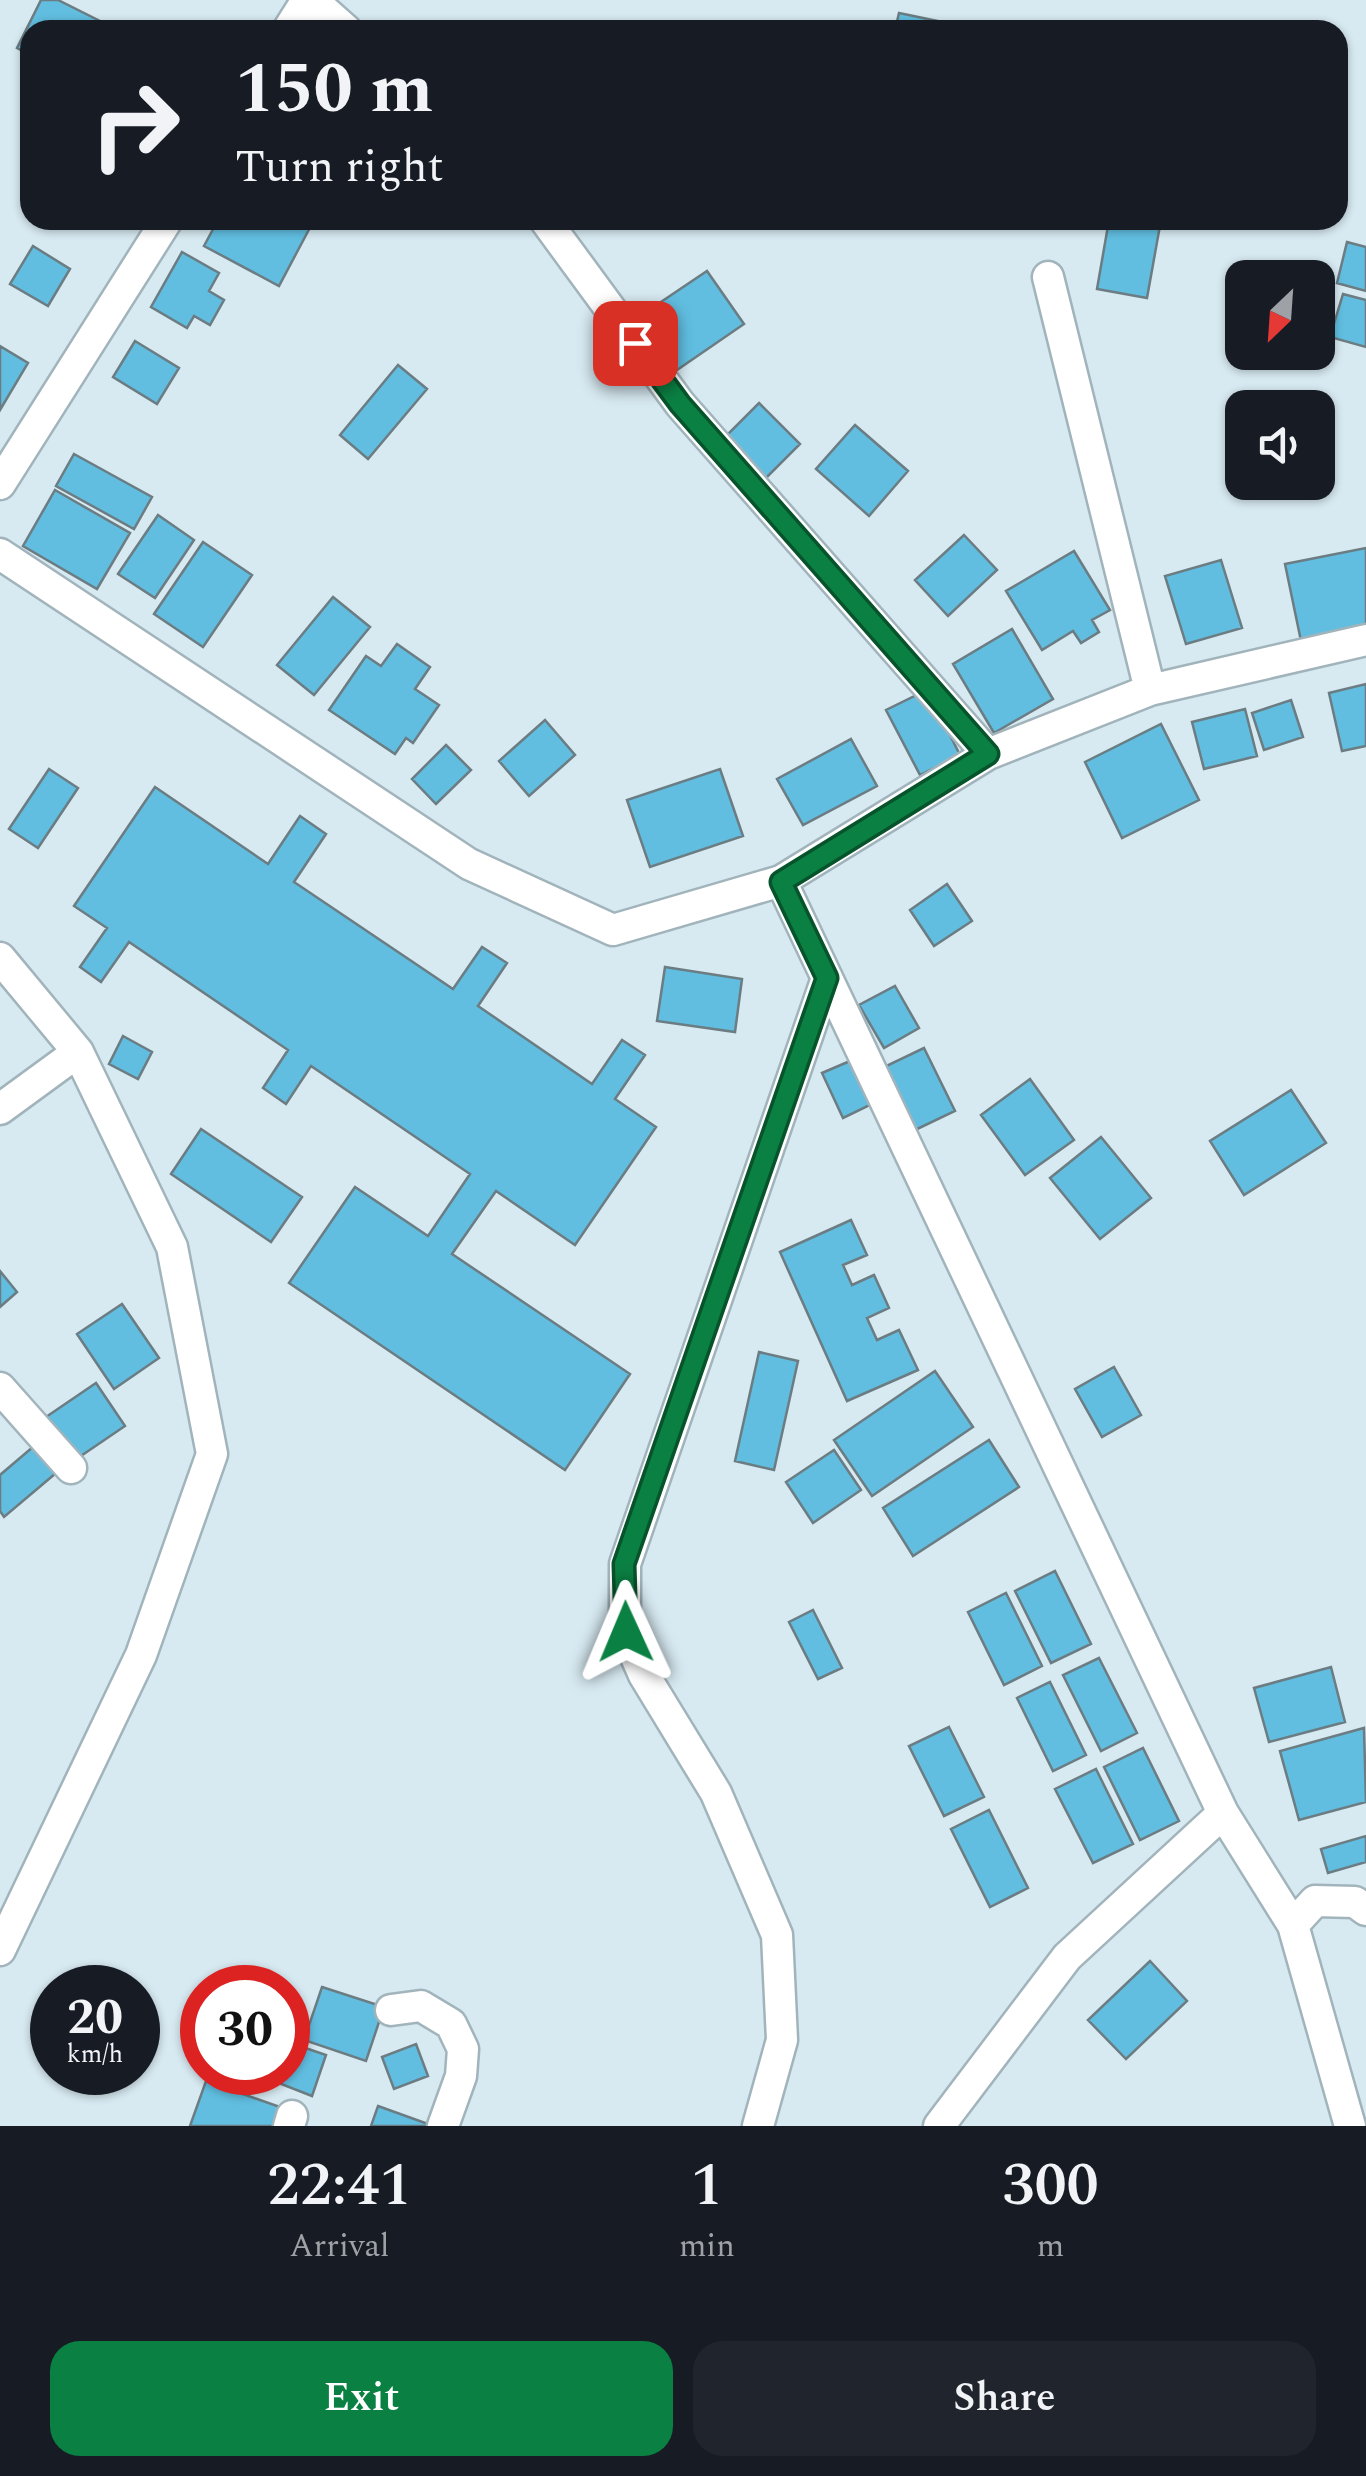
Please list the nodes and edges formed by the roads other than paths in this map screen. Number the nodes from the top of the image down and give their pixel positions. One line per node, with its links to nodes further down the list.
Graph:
1 (310, 0): 2 (street)
2 (334, 20)
3 (161, 230): 6 (street)
4 (551, 230): 10 (street)
5 (1048, 277): 9 (street)
6 (0, 484)
7 (0, 554): 11 (street)
8 (1366, 640): 9 (street)
9 (1150, 690): 10 (street)
10 (988, 754): 11 (street)
11 (781, 882): 13 (street)
12 (0, 958): 14 (street)
13 (827, 978): 18 (street); 24 (street)
14 (78, 1052): 15 (street); 21 (street)
15 (0, 1109)
16 (0, 1388): 17 (street)
17 (71, 1468)
18 (1223, 1813): 20 (street); 25 (street)
19 (1366, 1910): 20 (street)
20 (1293, 1925): 26 (street)
21 (0, 1950)
22 (392, 2010): 23 (street)
23 (443, 2126)
24 (758, 2126)
25 (939, 2126)
26 (1350, 2126)

